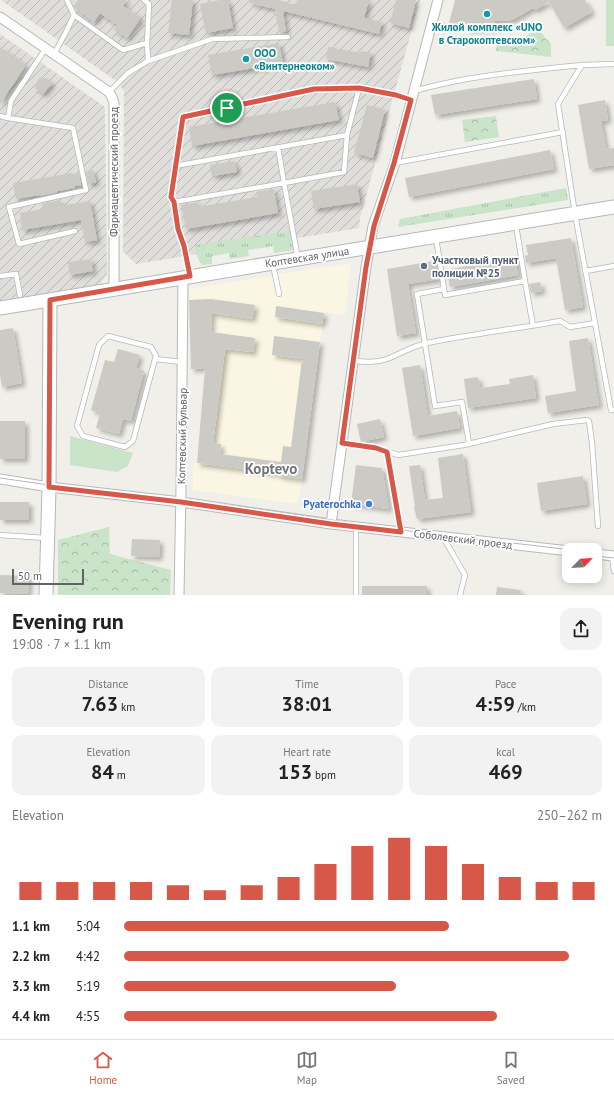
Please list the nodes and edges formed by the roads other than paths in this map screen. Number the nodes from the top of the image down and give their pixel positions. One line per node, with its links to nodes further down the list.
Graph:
1 (67, 0): 4 (lane)
2 (144, 0): 9 (lane)
3 (438, 0): 6 (street)
4 (74, 15): 9 (lane); 10 (lane)
5 (0, 17): 10 (street, Фармацевтический проезд)
6 (432, 24): 7 (lane); 15 (street)
7 (464, 26)
8 (288, 37): 11 (lane)
9 (147, 43): 11 (lane)
10 (50, 51): 16 (street, Фармацевтический проезд); 19 (lane)
11 (148, 61): 16 (lane)
12 (614, 64): 13 (lane)
13 (582, 65): 15 (lane); 20 (lane)
14 (359, 88): 17 (lane); 21 (lane); 24 (lane)
15 (414, 91): 17 (street)
16 (109, 92): 41 (street, Фармацевтический проезд)
17 (411, 100): 23 (street)
18 (0, 116): 19 (lane)
19 (8, 118): 30 (lane)
20 (563, 132): 23 (lane); 28 (lane)
21 (347, 135): 22 (lane); 25 (lane)
22 (278, 147): 24 (lane); 25 (lane)
23 (394, 163): 32 (street)
24 (175, 166): 26 (lane)
25 (284, 183): 26 (lane); 33 (lane)
26 (174, 202): 38 (lane)
27 (614, 207): 28 (street, Коптевская улица)
28 (575, 214): 29 (street, Коптевская улица); 36 (lane)
29 (516, 223): 31 (street, Коптевская улица); 39 (lane)
30 (75, 231)
31 (436, 236): 32 (street, Коптевская улица); 40 (lane)
32 (370, 247): 33 (street, Коптевская улица); 50 (street)
33 (298, 259): 34 (street, Коптевская улица)
34 (272, 263): 38 (street, Коптевская улица); 42 (lane)
35 (614, 266): 36 (lane)
36 (586, 271): 46 (lane)
37 (0, 276): 43 (lane)
38 (187, 277): 41 (street, Коптевская улица); 51 (street, Коптевский бульвар)
39 (525, 281): 40 (lane); 47 (lane)
40 (444, 289): 48 (lane)
41 (114, 290): 44 (street, Коптевская улица)
42 (279, 294)
43 (20, 295)
44 (50, 300): 45 (street, Коптевская улица); 57 (street)
45 (0, 308)
46 (595, 323): 47 (lane); 52 (lane)
47 (533, 326): 48 (lane)
48 (425, 343): 50 (lane); 54 (lane)
49 (155, 359): 49 (lane); 51 (lane)
50 (353, 361): 53 (street)
51 (183, 362): 58 (street, Коптевский бульвар)
52 (614, 410)
53 (342, 443): 55 (lane); 59 (street)
54 (469, 443): 55 (lane); 61 (lane)
55 (387, 452): 62 (lane)
56 (0, 480): 57 (street, Соболевский проезд)
57 (49, 487): 58 (street, Соболевский проезд); 65 (street)
58 (181, 502): 59 (street, Соболевский проезд); 71 (street, Коптевский бульвар)
59 (331, 524): 60 (street, Соболевский проезд)
60 (356, 526): 62 (street, Соболевский проезд); 72 (lane)
61 (598, 526)
62 (401, 532): 64 (street, Соболевский проезд)
63 (0, 535): 65 (lane)
64 (443, 536): 66 (street, Соболевский проезд); 73 (lane)
65 (48, 538): 70 (street)
66 (562, 550)
67 (602, 555): 68 (street)
68 (613, 556): 69 (lane)
69 (614, 571)
70 (46, 595)
71 (179, 595)
72 (356, 595)
73 (460, 595)

